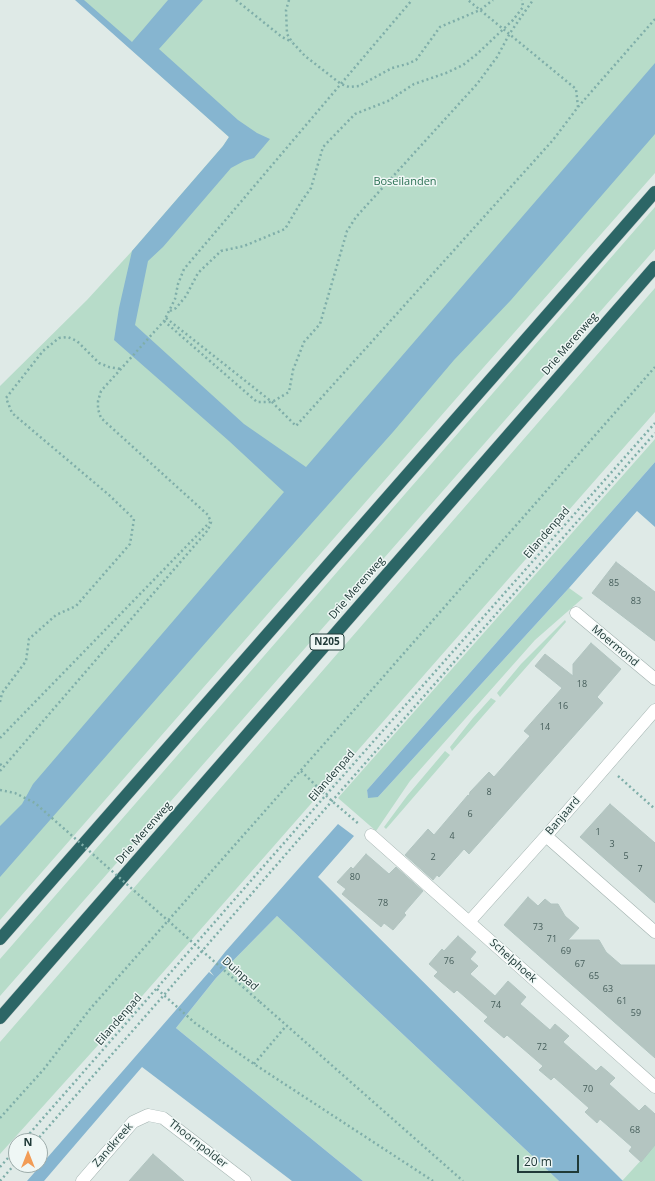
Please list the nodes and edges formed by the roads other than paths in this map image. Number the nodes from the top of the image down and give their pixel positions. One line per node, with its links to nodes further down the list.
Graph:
1 (655, 192): 10 (highway)
2 (655, 267): 11 (highway, Drie Merenweg / N205)
3 (576, 613): 4 (street, Moermond)
4 (655, 679)
5 (655, 710): 7 (street, Banjaard)
6 (371, 834): 8 (street, Schelphoek)
7 (546, 836): 8 (street, Banjaard); 9 (street)
8 (469, 922): 12 (street, Schelphoek)
9 (655, 932)
10 (0, 939)
11 (0, 1018)
12 (655, 1087)
13 (148, 1115): 14 (street, Zandkreek); 15 (street, Thoornpolder)
14 (82, 1181)
15 (245, 1181)

